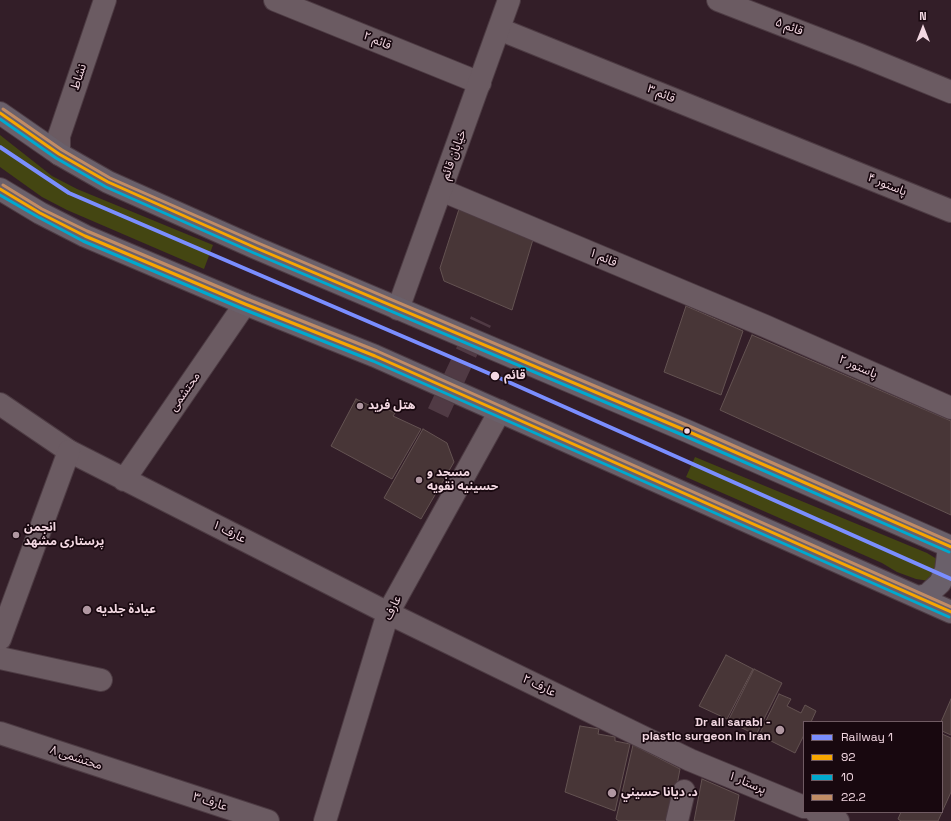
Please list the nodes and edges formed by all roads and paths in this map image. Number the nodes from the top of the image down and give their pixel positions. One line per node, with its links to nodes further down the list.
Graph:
1 (105, 0): 9 (street, نشاط)
2 (275, 0): 6 (street, قائم ۲)
3 (509, 0): 5 (street, خیابان قائم)
4 (718, 0): 7 (street, قائم ۵)
5 (499, 29): 6 (street, خیابان قائم); 10 (street, قائم ۳)
6 (480, 83): 12 (street, خیابان قائم)
7 (951, 92)
8 (0, 113): 9 (main road)
9 (59, 154): 15 (main road)
10 (822, 159): 13 (street, پاستور ۴)
11 (0, 189): 14 (main road)
12 (441, 190): 15 (street, خیابان قائم); 16 (street, قائم ۱)
13 (951, 211)
14 (246, 304): 19 (main road); 21 (street, محتشمی)
15 (398, 310): 22 (main road)
16 (765, 326): 18 (street, پاستور ۲)
17 (0, 404): 20 (street, عارف ۱)
18 (951, 408)
19 (500, 411): 23 (main road); 25 (street, عارف)
20 (70, 451): 21 (street, عارف ۱); 26 (street)
21 (124, 480): 25 (street, عارف ۱)
22 (950, 547): 23 (main road)
23 (918, 597): 24 (main road)
24 (951, 612)
25 (388, 613): 30 (street, عارف ۲); 36 (street, عارف)
26 (0, 639)
27 (0, 658): 28 (street)
28 (101, 680)
29 (0, 733): 31 (street, محتشمی ۸)
30 (690, 760): 33 (street, پرستار ۱)
31 (151, 783): 35 (street, عارف ۳)
32 (684, 792): 37 (street)
33 (803, 807)
34 (818, 813): 38 (street)
35 (268, 821)
36 (326, 821)
37 (677, 821)
38 (838, 821)

